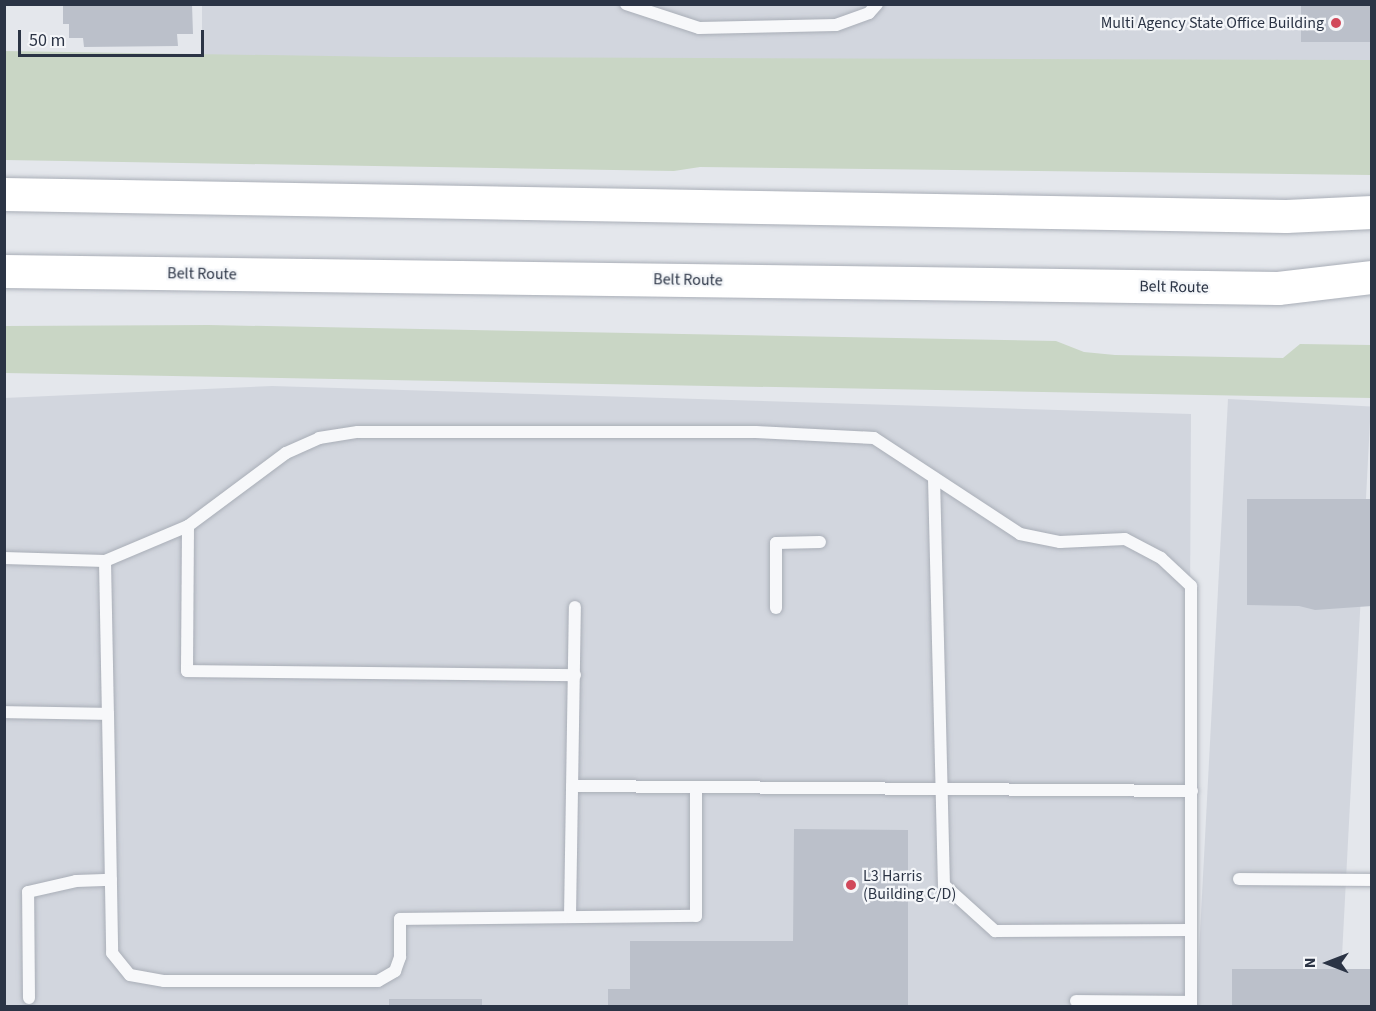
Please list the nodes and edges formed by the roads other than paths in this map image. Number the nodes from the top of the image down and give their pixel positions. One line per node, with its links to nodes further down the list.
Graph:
1 (627, 4): 2 (lane)
2 (877, 4)
3 (4, 194): 4 (highway)
4 (1371, 212)
5 (4, 271): 6 (highway, Belt Route)
6 (1371, 278)
7 (934, 478): 8 (lane); 19 (lane); 20 (lane)
8 (188, 526): 11 (lane); 14 (lane)
9 (820, 542): 13 (lane)
10 (4, 558): 11 (lane)
11 (105, 561): 16 (lane)
12 (575, 607): 14 (lane)
13 (776, 608)
14 (575, 675): 17 (lane)
15 (4, 712): 16 (lane)
16 (108, 714): 22 (lane)
17 (572, 786): 18 (lane); 24 (lane)
18 (696, 787): 19 (lane); 24 (lane)
19 (941, 790): 20 (lane); 25 (lane)
20 (1192, 791): 25 (lane)
21 (1239, 879): 23 (lane)
22 (111, 880): 24 (lane); 26 (lane)
23 (1371, 880)
24 (570, 917)
25 (1190, 930): 29 (lane)
26 (29, 998)
27 (1076, 1001): 28 (lane)
28 (1115, 1004): 29 (lane)
29 (1191, 1004)

